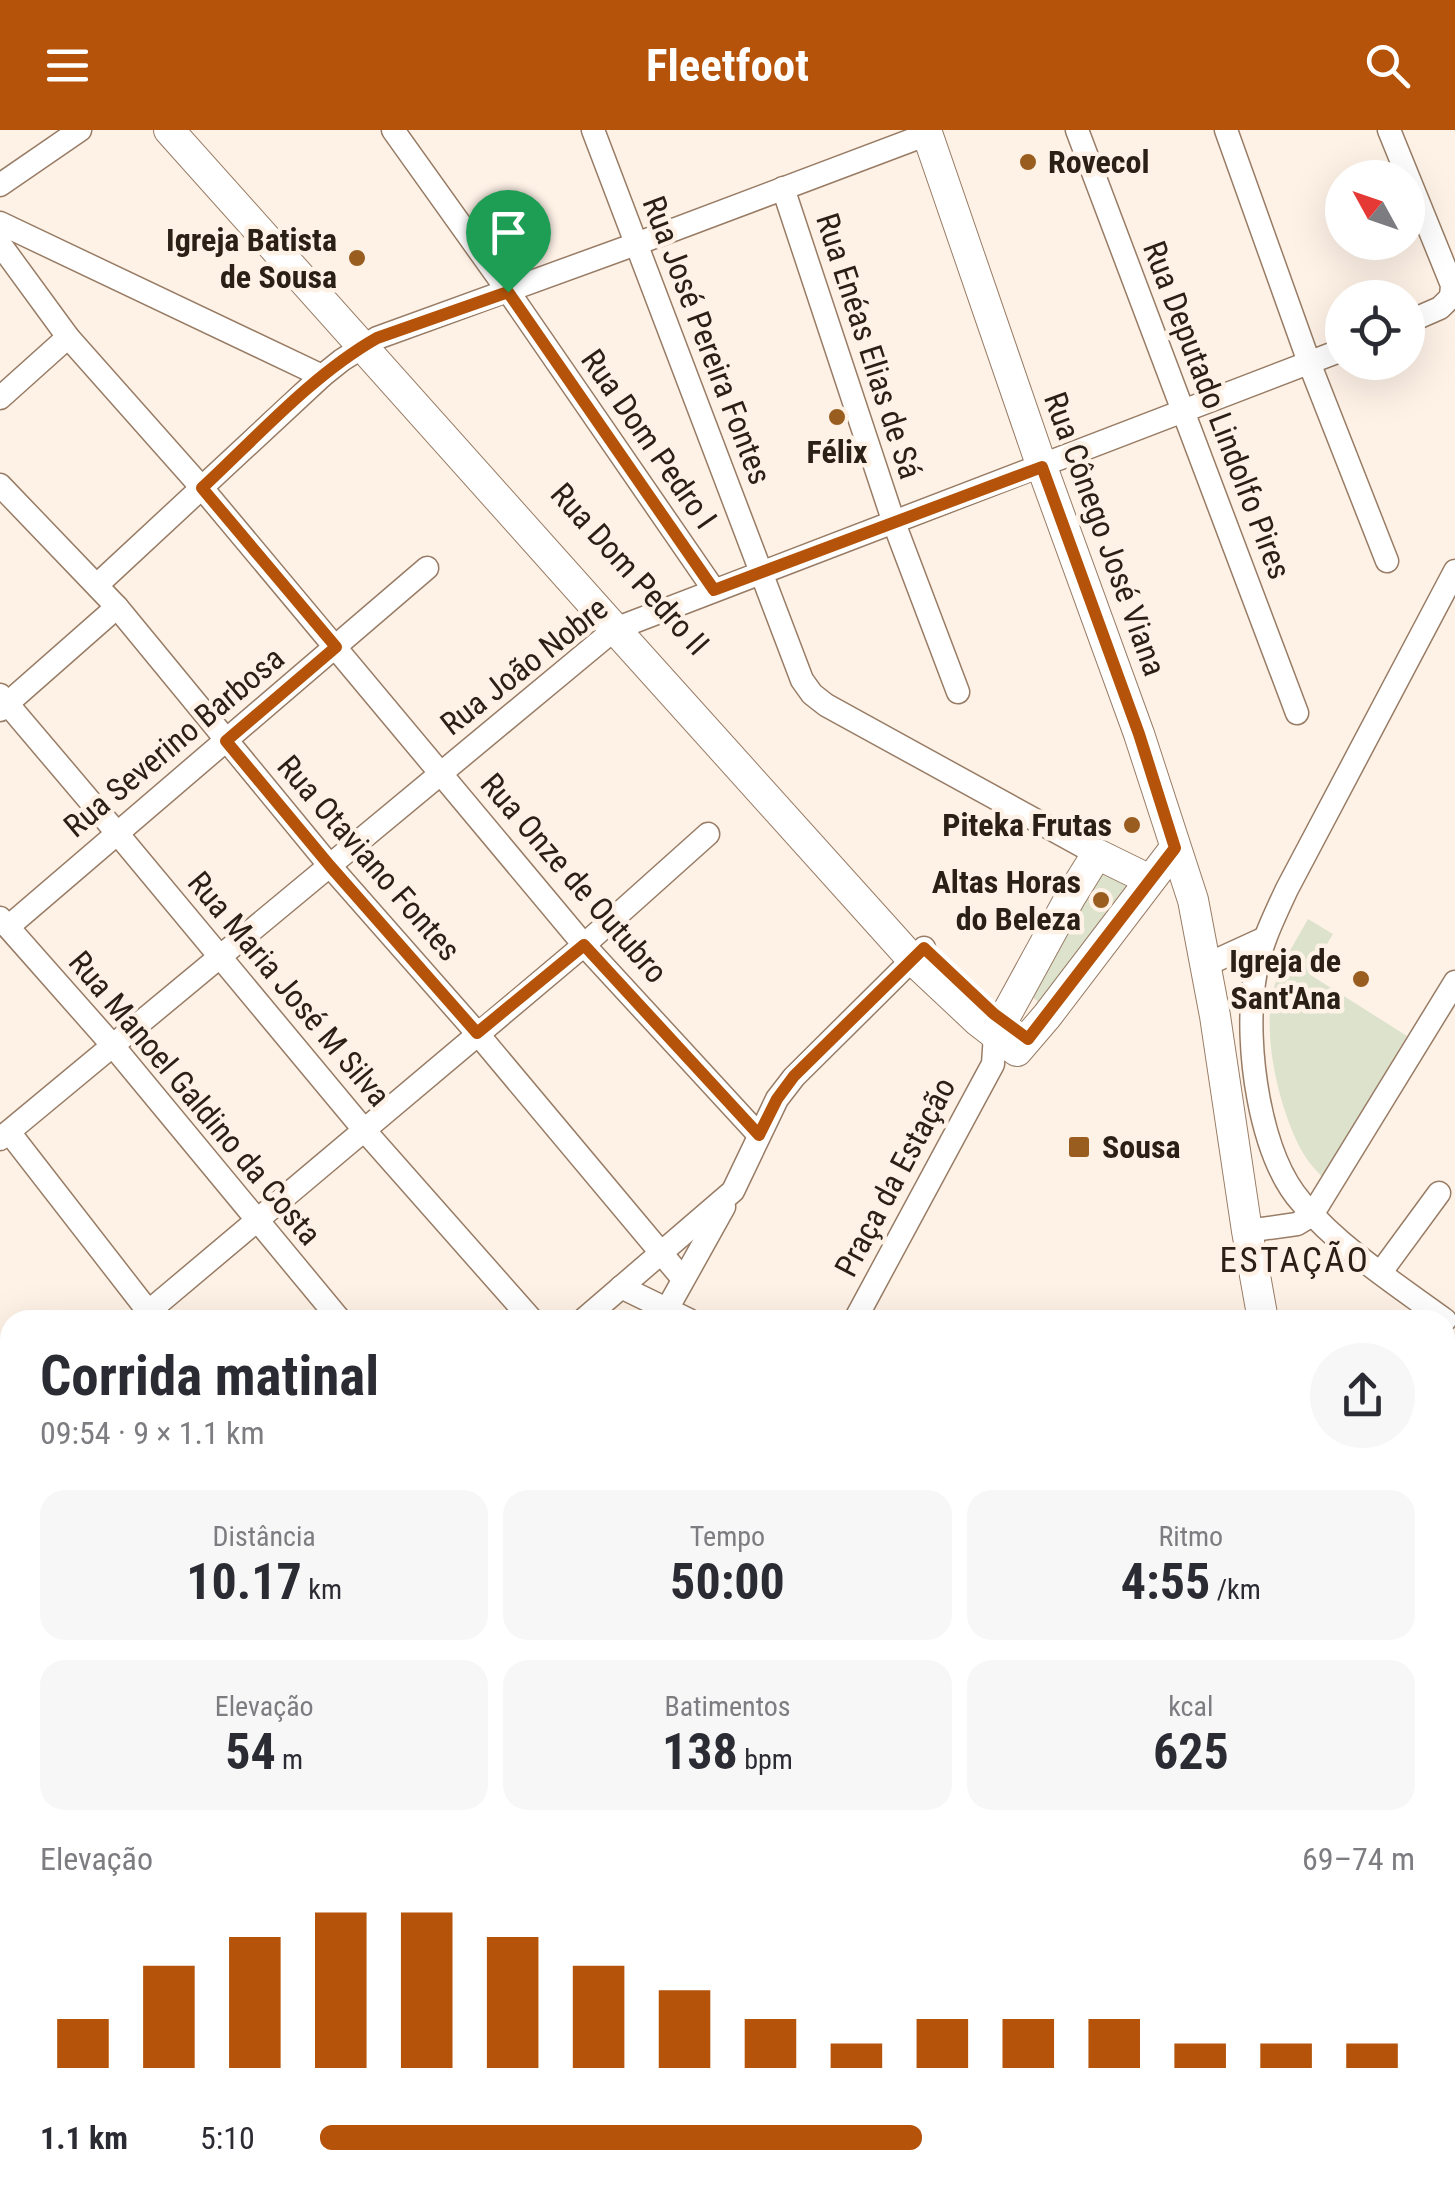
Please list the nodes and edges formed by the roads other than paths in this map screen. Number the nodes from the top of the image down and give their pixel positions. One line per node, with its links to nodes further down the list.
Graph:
1 (80, 130): 10 (street)
2 (169, 130): 19 (street, Rua Dom Pedro II)
3 (194, 130): 19 (street, Rua Dom Pedro II)
4 (393, 130): 15 (street, Rua Dom Pedro I)
5 (593, 130): 14 (street, Rua José Pereira Fontes)
6 (1077, 130): 24 (street, Rua Deputado Lindolfo Pires)
7 (1226, 130): 21 (street)
8 (1389, 130): 16 (street)
9 (931, 131): 11 (street); 25 (street, Rua Cônego José Viana)
10 (0, 185)
11 (783, 188): 14 (street); 28 (street, Rua Enéas Elias de Sá)
12 (0, 222): 22 (street)
13 (0, 244): 18 (street, Rua Onze de Outubro)
14 (636, 244): 15 (street); 32 (street, Rua José Pereira Fontes)
15 (508, 292): 19 (street); 34 (street, Rua Dom Pedro I)
16 (1453, 297): 17 (street)
17 (1425, 315)
18 (68, 338): 23 (street); 27 (street, Rua Onze de Outubro)
19 (370, 342): 22 (street); 36 (street, Rua Dom Pedro II)
20 (1325, 358): 21 (street, Rua João Nobre)
21 (1310, 365): 24 (street, Rua João Nobre); 29 (street)
22 (322, 376): 27 (street)
23 (0, 398)
24 (1183, 413): 25 (street, Rua João Nobre); 40 (street, Rua Deputado Lindolfo Pires)
25 (1042, 467): 28 (street, Rua João Nobre); 45 (street, Rua Cônego José Viana)
26 (0, 486): 33 (street, Rua Otaviano Fontes)
27 (202, 488): 33 (street); 37 (street, Rua Onze de Outubro)
28 (894, 523): 32 (street, Rua João Nobre); 38 (street, Rua Enéas Elias de Sá)
29 (1386, 561)
30 (427, 568): 37 (street, Rua Severino Barbosa)
31 (1455, 571): 50 (street)
32 (761, 574): 34 (street, Rua João Nobre); 46 (street, Rua José Pereira Fontes)
33 (96, 585): 35 (street, Rua Otaviano Fontes)
34 (714, 590): 36 (street, Rua João Nobre)
35 (118, 607): 39 (street); 41 (street, Rua Otaviano Fontes)
36 (623, 625): 42 (street, Rua João Nobre); 52 (street, Rua Dom Pedro II)
37 (336, 647): 41 (street, Rua Severino Barbosa); 42 (street, Rua Onze de Outubro)
38 (958, 692)
39 (2, 703): 43 (street, Rua Maria José M Silva)
40 (1297, 713)
41 (226, 741): 43 (street, Rua Severino Barbosa); 47 (street, Rua Otaviano Fontes)
42 (440, 772): 47 (street, Rua João Nobre); 51 (street, Rua Onze de Outubro)
43 (118, 832): 49 (street, Rua Severino Barbosa); 53 (street, Rua Maria José M Silva)
44 (708, 834): 51 (street)
45 (1175, 848): 48 (street); 54 (street, Rua Cônego José Viana)
46 (1097, 854): 48 (street); 57 (street)
47 (330, 866): 53 (street, Rua João Nobre); 56 (street, Rua Otaviano Fontes)
48 (1150, 880): 57 (street)
49 (4, 922): 58 (street, Rua Manoel Galdino da Costa)
50 (1265, 938): 54 (street); 64 (street)
51 (584, 945): 56 (street); 60 (street, Rua Onze de Outubro)
52 (918, 953): 57 (street, Rua Dom Pedro II); 60 (street)
53 (220, 958): 58 (street, Rua João Nobre); 59 (street, Rua Maria José M Silva)
54 (1206, 966): 66 (street, Rua Cônego José Viana)
55 (1454, 987): 64 (street)
56 (477, 1033): 59 (street); 67 (street, Rua Otaviano Fontes)
57 (1007, 1042): 78 (street, Praça da Estação)
58 (114, 1047): 61 (street, Rua João Nobre); 65 (street, Rua Manoel Galdino da Costa)
59 (365, 1132): 65 (street); 74 (street, Rua Maria José M Silva)
60 (759, 1135): 62 (street)
61 (4, 1136): 71 (street)
62 (733, 1191): 67 (street); 69 (street)
63 (1439, 1193): 68 (street)
64 (1312, 1214): 66 (street); 68 (street)
65 (257, 1222): 72 (street); 73 (street, Rua Manoel Galdino da Costa)
66 (1247, 1231): 79 (street, Rua Cônego José Viana)
67 (661, 1254): 69 (street, Rua Otaviano Fontes); 70 (street)
68 (1381, 1272): 80 (street)
69 (683, 1279): 77 (street)
70 (621, 1287): 75 (street); 76 (street)
71 (146, 1310)
72 (158, 1310)
73 (332, 1310)
74 (523, 1310)
75 (595, 1310)
76 (662, 1310)
77 (675, 1310)
78 (860, 1310)
79 (1261, 1310)
80 (1432, 1310)

